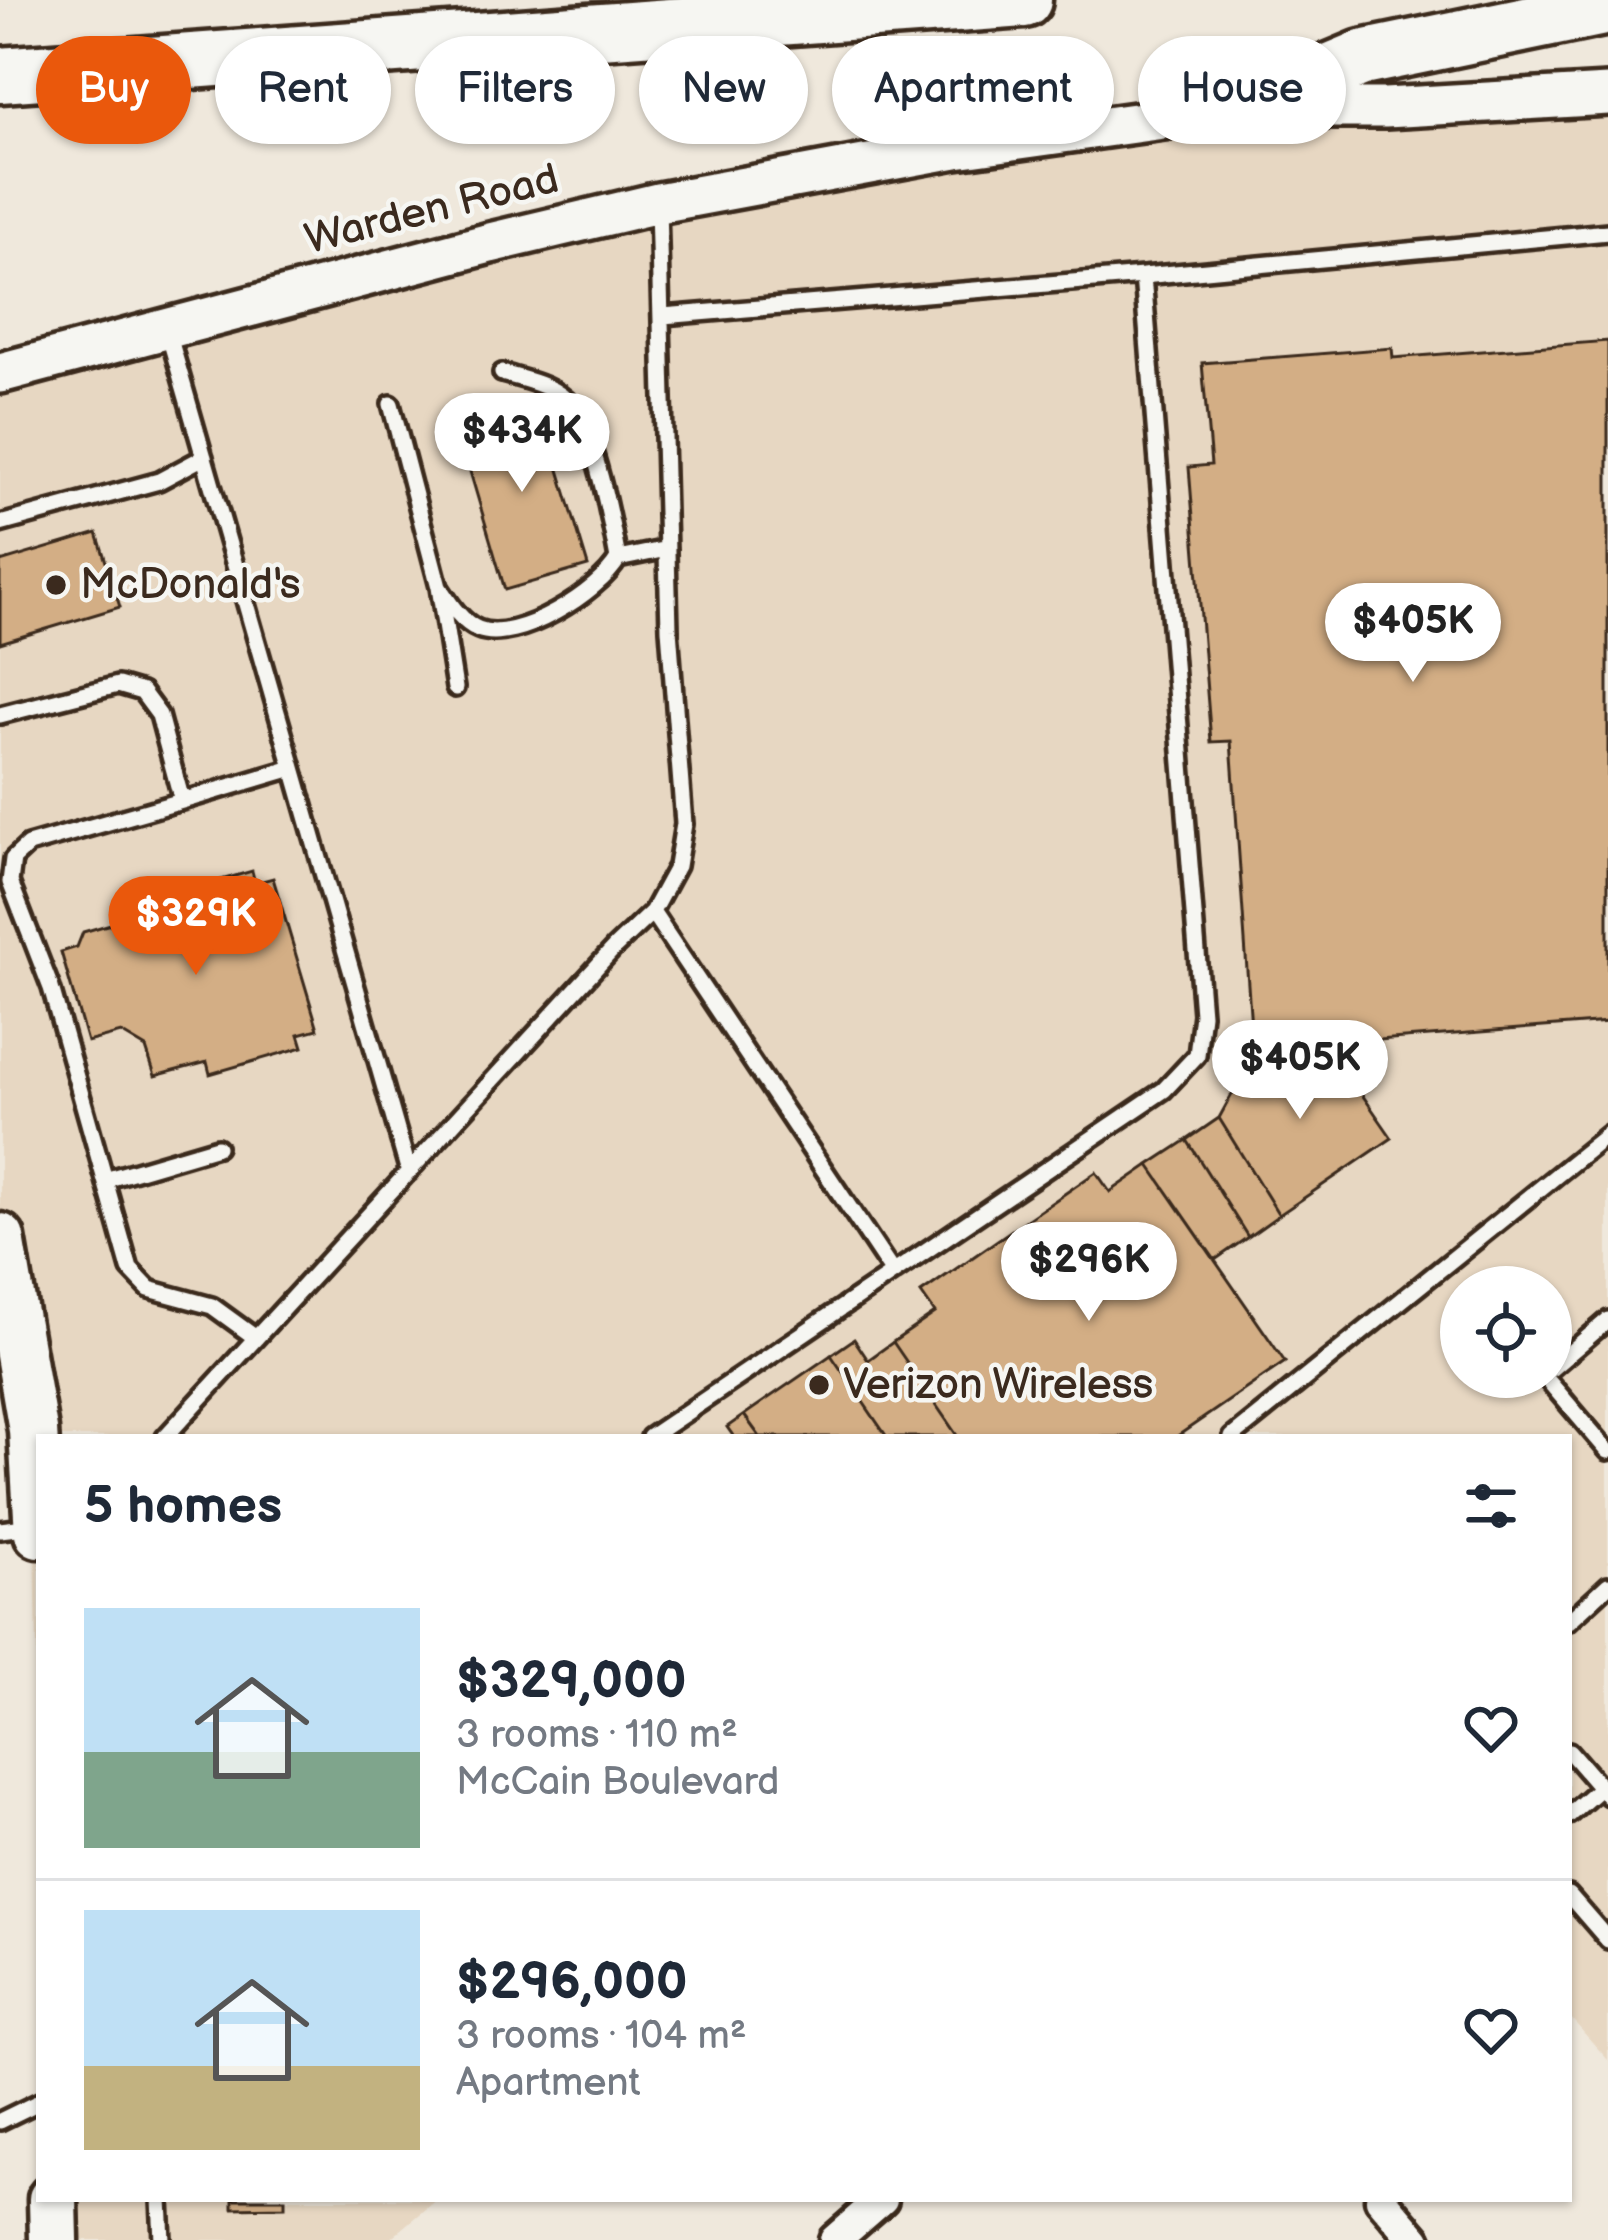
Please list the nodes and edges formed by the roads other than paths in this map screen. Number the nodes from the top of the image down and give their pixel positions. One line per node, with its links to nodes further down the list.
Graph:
1 (1024, 0): 4 (highway)
2 (1608, 7): 3 (highway)
3 (1346, 65)
4 (0, 75)
5 (1608, 95): 6 (street, Warden Road)
6 (1346, 108)
7 (1138, 123): 8 (street, Warden Road)
8 (658, 203): 11 (lane); 12 (street, Warden Road)
9 (1608, 232): 10 (lane)
10 (1143, 276): 11 (lane); 31 (lane)
11 (663, 316): 18 (lane)
12 (167, 329): 14 (street, Warden Road); 16 (lane)
13 (502, 373): 19 (lane)
14 (0, 374)
15 (391, 404): 20 (lane)
16 (204, 457): 17 (lane); 23 (lane)
17 (0, 524)
18 (667, 548): 19 (lane); 25 (lane)
19 (618, 559): 20 (lane)
20 (439, 587): 21 (lane)
21 (455, 688)
22 (0, 716): 24 (lane)
23 (293, 768): 24 (lane); 28 (lane)
24 (182, 800): 29 (lane)
25 (652, 912): 28 (lane); 31 (lane)
26 (1608, 1134): 38 (lane)
27 (217, 1147): 29 (lane)
28 (409, 1172): 33 (lane)
29 (105, 1180): 33 (lane)
30 (0, 1238): 40 (main road)
31 (893, 1273): 37 (lane)
32 (1608, 1320): 34 (lane)
33 (256, 1338): 36 (lane)
34 (1572, 1351)
35 (1563, 1398): 39 (lane)
36 (168, 1434)
37 (654, 1434)
38 (1236, 1434)
39 (1608, 1451)
40 (36, 1479)
41 (36, 1528): 42 (lane)
42 (0, 1530)
43 (1608, 1585): 44 (lane)
44 (1572, 1618)
45 (1572, 1755): 46 (lane)
46 (1604, 1792): 47 (lane)
47 (1572, 1813)
48 (1572, 1898): 49 (lane)
49 (1608, 1940)
50 (36, 2103): 51 (lane)
51 (0, 2121)
52 (53, 2202): 56 (main road)
53 (160, 2202): 57 (lane)
54 (879, 2202): 58 (street)
55 (1384, 2202): 59 (street)
56 (54, 2240)
57 (162, 2240)
58 (835, 2240)
59 (1416, 2240)

